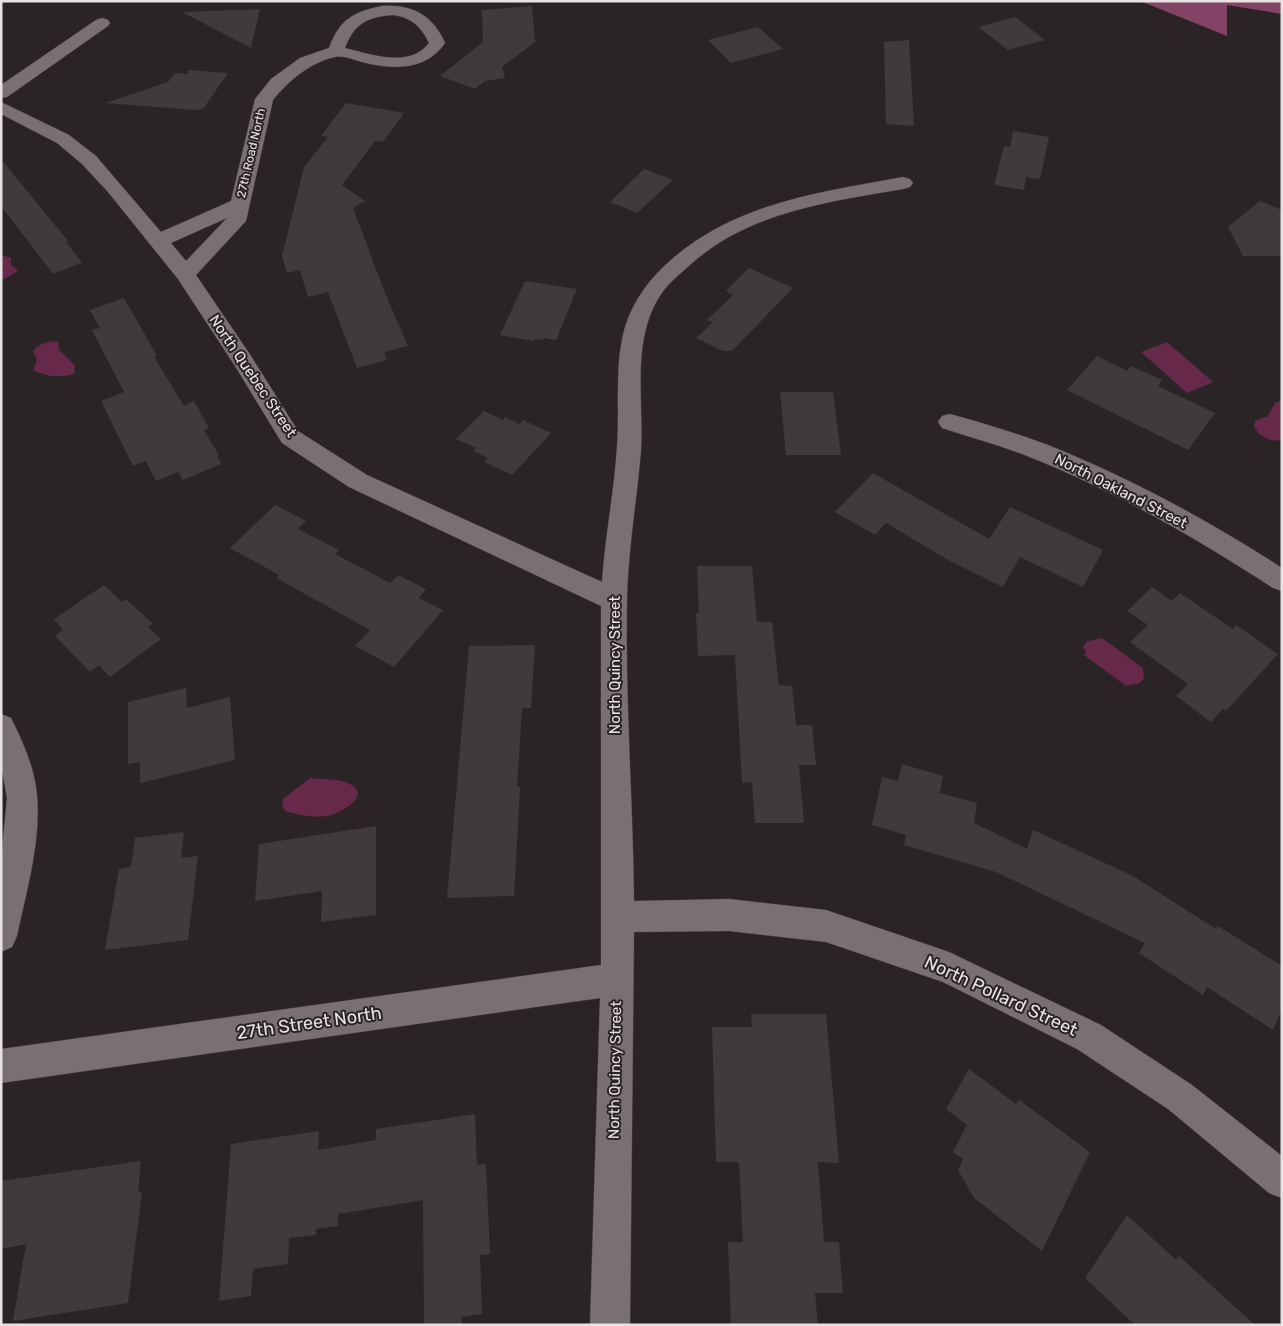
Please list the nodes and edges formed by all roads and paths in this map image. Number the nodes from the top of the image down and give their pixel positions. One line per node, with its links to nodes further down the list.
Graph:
1 (102, 23): 3 (street)
2 (336, 51): 2 (street); 6 (street, 27th Road North)
3 (1, 94)
4 (1, 107): 7 (street, North Quebec Street)
5 (903, 183): 11 (street, North Quincy Street)
6 (239, 205): 7 (street, 27th Road North); 8 (street, 27th Road North)
7 (158, 240): 8 (street, North Quebec Street)
8 (185, 274): 11 (street, North Quebec Street)
9 (950, 422): 10 (street, North Oakland Street)
10 (1282, 580)
11 (614, 600): 13 (street, North Quincy Street)
12 (1, 727): 14 (street)
13 (618, 917): 15 (street, North Quincy Street); 17 (street, North Pollard Street)
14 (1, 936)
15 (617, 979): 16 (street, 27th Street North); 18 (street, North Quincy Street)
16 (1, 1066)
17 (1282, 1180)
18 (610, 1325)

